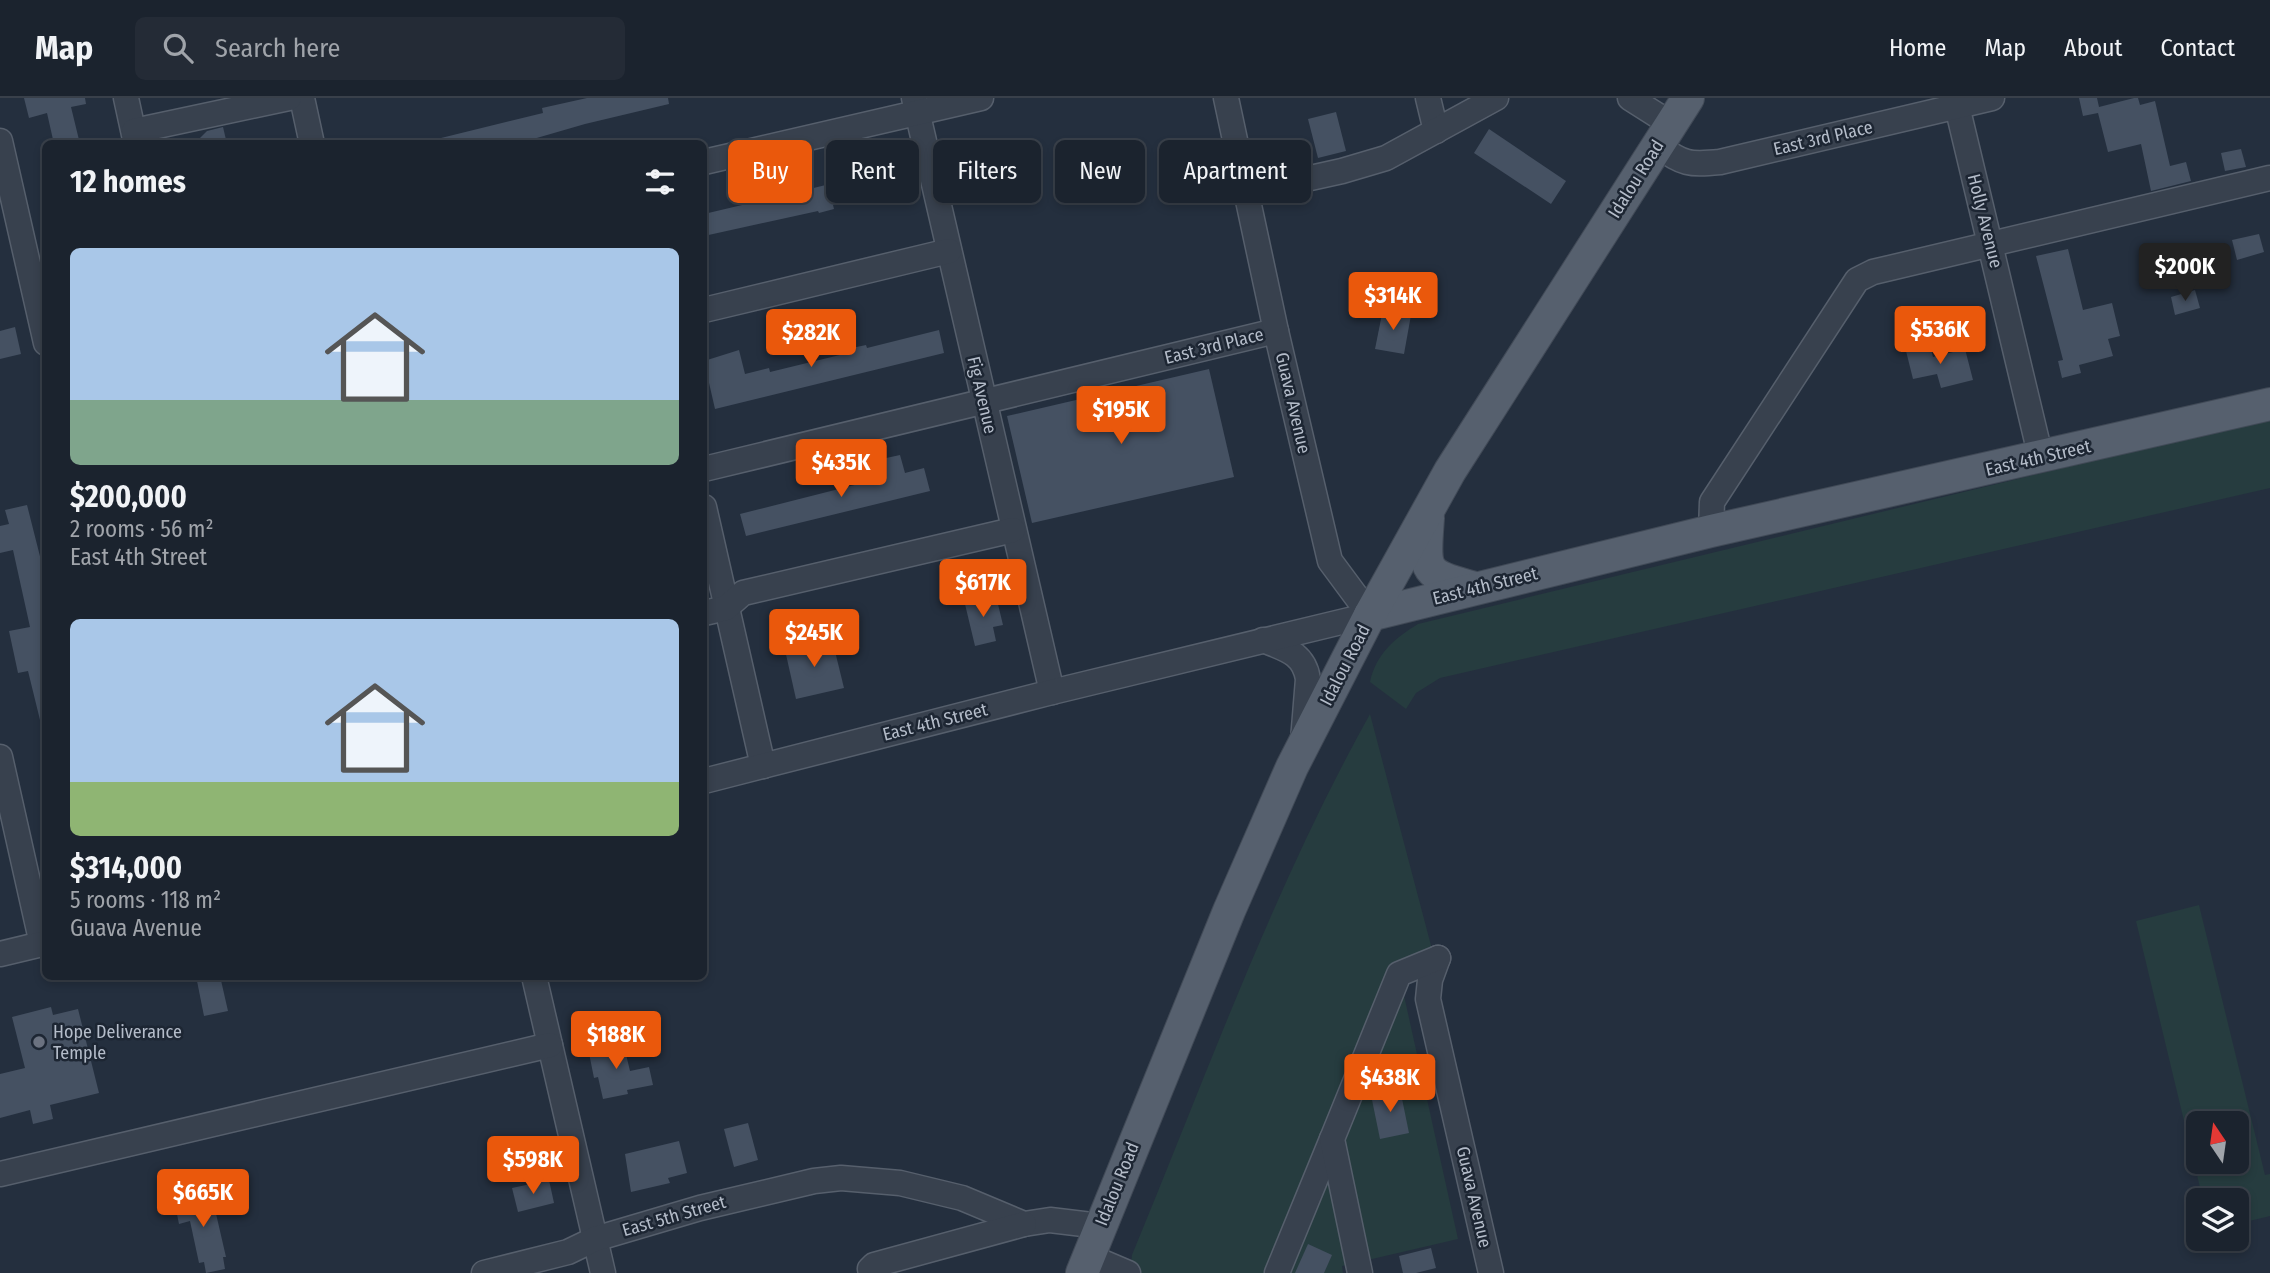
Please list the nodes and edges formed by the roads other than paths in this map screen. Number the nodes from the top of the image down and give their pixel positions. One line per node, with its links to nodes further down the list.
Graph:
1 (126, 98): 15 (street)
2 (289, 98): 15 (street)
3 (302, 98): 16 (street)
4 (981, 98): 11 (street)
5 (1226, 98): 17 (street, Guava Avenue)
6 (1428, 98): 13 (street)
7 (1496, 98): 13 (street)
8 (1630, 98): 14 (street, East 3rd Place)
9 (1688, 98): 14 (main road, Idalou Road)
10 (1992, 98): 12 (street, East 3rd Place)
11 (916, 105): 19 (street); 24 (street, Fig Avenue)
12 (1957, 106): 14 (street, East 3rd Place); 23 (street, Holly Avenue)
13 (1436, 131): 20 (street)
14 (1664, 135): 32 (main road, Idalou Road)
15 (135, 137)
16 (311, 140)
17 (1235, 140)
18 (0, 141): 26 (street)
19 (707, 161)
20 (1311, 178)
21 (2270, 178): 23 (street)
22 (1249, 203): 27 (street, Guava Avenue)
23 (1991, 244): 30 (street, Holly Avenue); 34 (street)
24 (949, 251): 25 (street); 28 (street, Fig Avenue)
25 (707, 309)
26 (42, 325)
27 (1276, 331): 28 (street, East 3rd Place); 38 (street, Guava Avenue)
28 (983, 401): 31 (street, East 3rd Place); 33 (street, Fig Avenue)
29 (2270, 404): 30 (main road, East 4th Street)
30 (2041, 458): 34 (main road, East 4th Street)
31 (707, 468)
32 (1428, 509): 36 (main road); 38 (main road, Idalou Road)
33 (1013, 530): 37 (street); 40 (street, Fig Avenue)
34 (1711, 531): 36 (main road, East 4th Street)
35 (707, 535): 37 (street)
36 (1477, 588): 38 (main road, East 4th Street)
37 (715, 611): 43 (street)
38 (1370, 615): 39 (street, East 4th Street); 41 (main road, Idalou Road)
39 (1263, 640): 40 (street, East 4th Street); 41 (street)
40 (1052, 692): 43 (street, East 4th Street)
41 (1302, 747): 53 (main road, Idalou Road)
42 (0, 757): 45 (street)
43 (763, 766): 44 (street, East 4th Street)
44 (707, 780)
45 (42, 935)
46 (42, 944): 47 (street)
47 (0, 954)
48 (535, 980): 49 (street)
49 (550, 1045): 51 (street); 54 (street)
50 (1332, 1139): 60 (street); 61 (street); 62 (street, Guava Avenue)
51 (0, 1174)
52 (1024, 1224): 53 (street); 54 (street, East 5th Street); 58 (street)
53 (1100, 1226): 55 (main road, Idalou Road)
54 (595, 1239): 56 (street, East 5th Street); 57 (street)
55 (1085, 1265): 59 (street)
56 (484, 1273)
57 (604, 1273)
58 (870, 1273)
59 (1128, 1273)
60 (1277, 1273)
61 (1360, 1273)
62 (1491, 1273)

